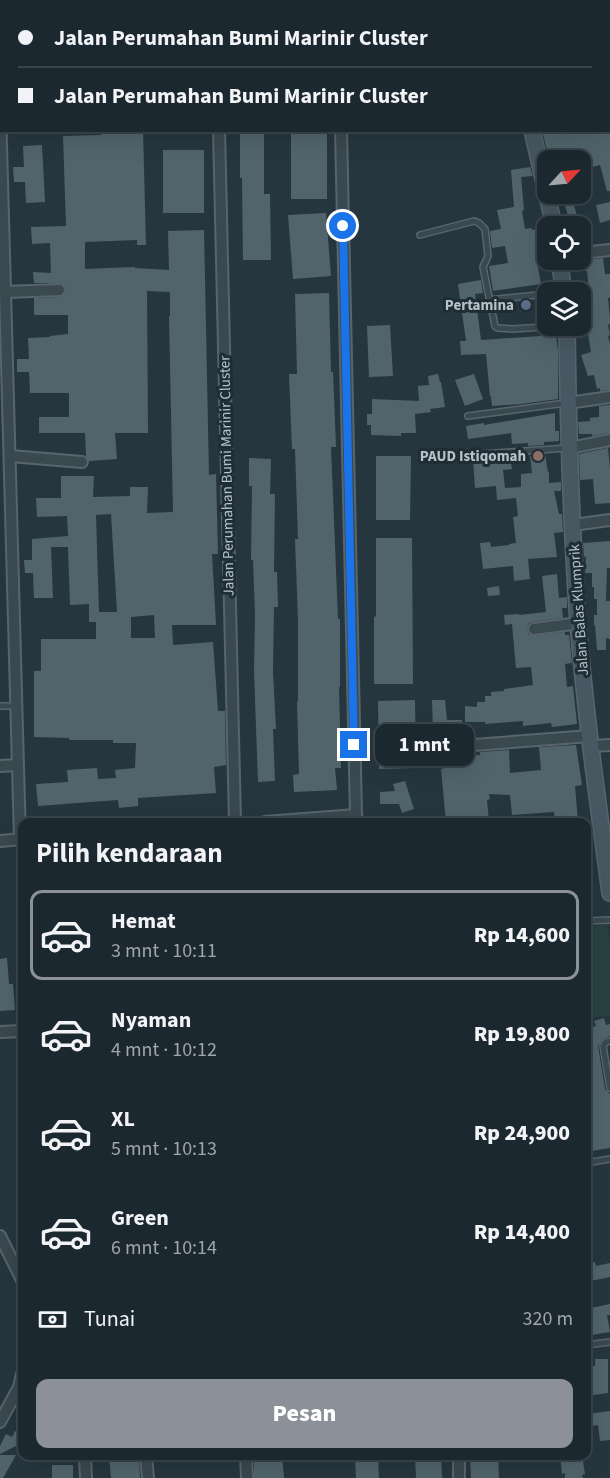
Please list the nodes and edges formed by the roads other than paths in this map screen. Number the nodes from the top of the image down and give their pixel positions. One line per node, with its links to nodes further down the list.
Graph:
1 (1, 132): 10 (street)
2 (219, 132): 36 (street, Jalan Perumahan Bumi Marinir Cluster)
3 (341, 132): 37 (street)
4 (532, 132): 5 (street)
5 (552, 216)
6 (420, 235): 12 (lane)
7 (610, 249): 8 (street)
8 (591, 252)
9 (59, 290): 10 (street)
10 (5, 292): 15 (street)
11 (537, 295): 12 (lane)
12 (489, 300): 13 (lane)
13 (537, 327)
14 (567, 336): 17 (street, Jalan Balas Klumprik)
15 (4, 377): 22 (street)
16 (610, 397): 17 (street)
17 (568, 403): 18 (lane); 20 (street, Jalan Balas Klumprik)
18 (468, 416)
19 (610, 440): 20 (street)
20 (569, 448): 21 (lane); 25 (street, Jalan Balas Klumprik)
21 (484, 454)
22 (10, 456): 23 (street); 29 (street)
23 (82, 462)
24 (610, 520): 25 (street)
25 (573, 525): 26 (street, Jalan Balas Klumprik)
26 (579, 623): 27 (street); 30 (street, Jalan Balas Klumprik)
27 (534, 629)
28 (0, 706): 29 (lane)
29 (16, 706): 33 (street)
30 (591, 741): 31 (street); 32 (street); 40 (street, Jalan Balas Klumprik)
31 (610, 745)
32 (434, 748)
33 (18, 765): 34 (street); 35 (street)
34 (0, 766)
35 (20, 818)
36 (235, 818)
37 (357, 818)
38 (18, 839): 39 (street)
39 (0, 841)
40 (607, 846): 41 (street, Jalan Balas Klumprik)
41 (610, 893)
42 (610, 920): 43 (lane)
43 (591, 921)
44 (18, 1031): 45 (street)
45 (0, 1032)
46 (610, 1041): 47 (lane)
47 (610, 1088)
48 (610, 1159): 49 (lane)
49 (591, 1162)
50 (0, 1236): 51 (street)
51 (18, 1272)
52 (610, 1342): 53 (lane)
53 (591, 1344)
54 (18, 1389): 55 (street)
55 (0, 1422)
56 (85, 1460): 60 (street)
57 (146, 1460): 61 (street)
58 (246, 1460): 62 (street)
59 (459, 1460): 63 (street)
60 (86, 1478)
61 (148, 1478)
62 (247, 1478)
63 (459, 1478)

